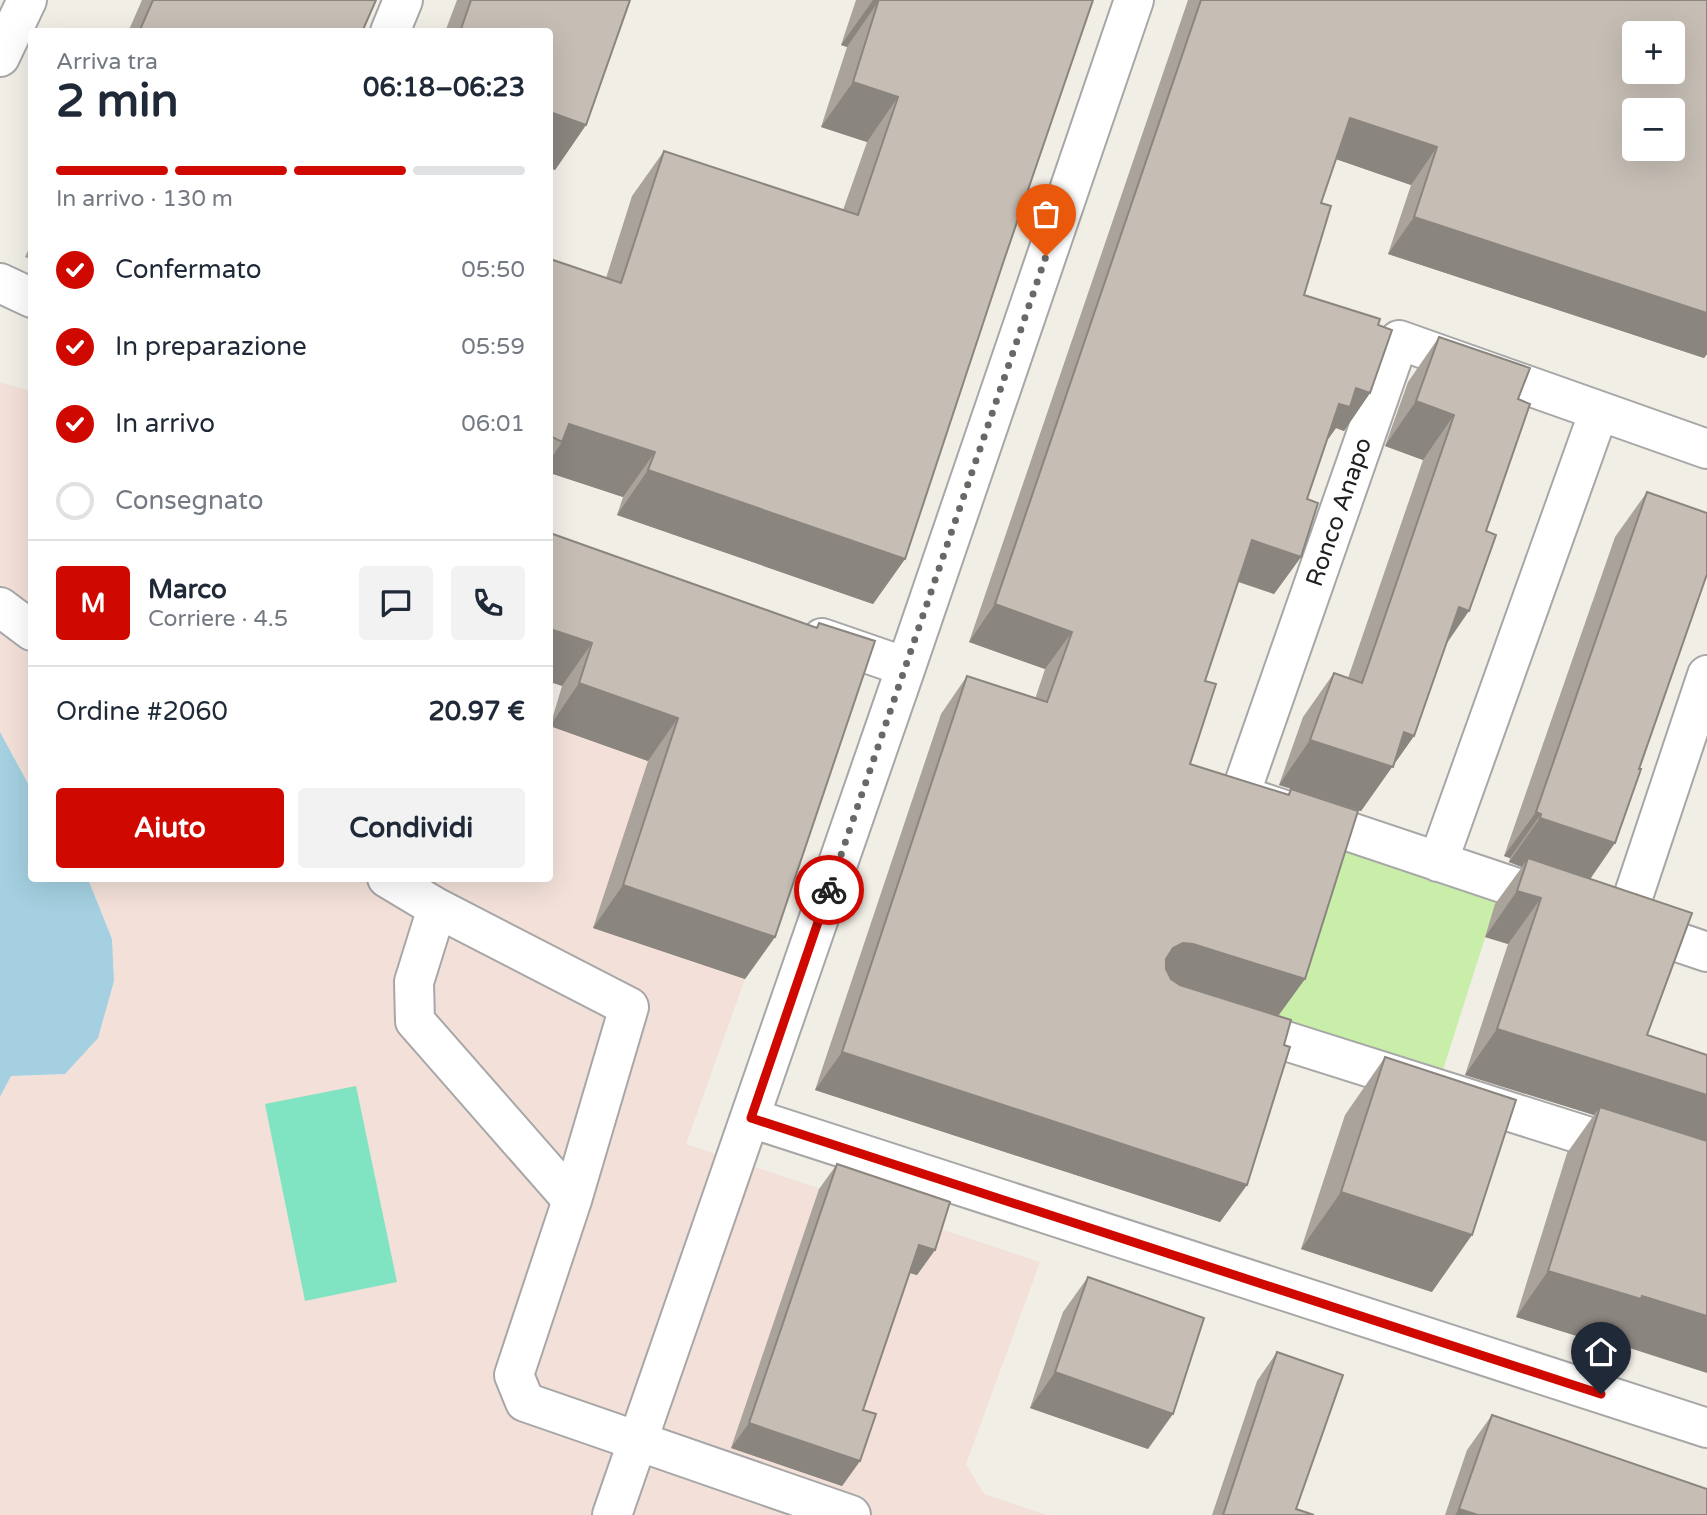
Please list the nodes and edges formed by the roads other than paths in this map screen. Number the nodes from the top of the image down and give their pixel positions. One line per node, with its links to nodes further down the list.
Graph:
1 (27, 0): 5 (street)
2 (402, 0): 4 (street)
3 (1134, 0): 13 (street)
4 (392, 28)
5 (0, 57)
6 (0, 283): 7 (street)
7 (28, 296)
8 (1600, 411): 9 (street, Ronco Anapo); 15 (street); 15 (street, Ronco Anapo)
9 (1707, 449)
10 (0, 607): 12 (street)
11 (787, 625): 13 (street)
12 (28, 628)
13 (906, 667): 21 (street)
14 (1707, 675): 18 (street)
15 (1438, 862): 18 (street)
16 (394, 882): 17 (street)
17 (437, 908): 23 (street); 23 (street)
18 (1624, 924): 19 (street)
19 (1707, 952)
20 (1201, 1014): 22 (street)
21 (751, 1118): 24 (street); 25 (street)
22 (1707, 1174)
23 (572, 1200): 25 (street)
24 (1707, 1428)
25 (637, 1442): 26 (street); 27 (street)
26 (612, 1515)
27 (850, 1515)

